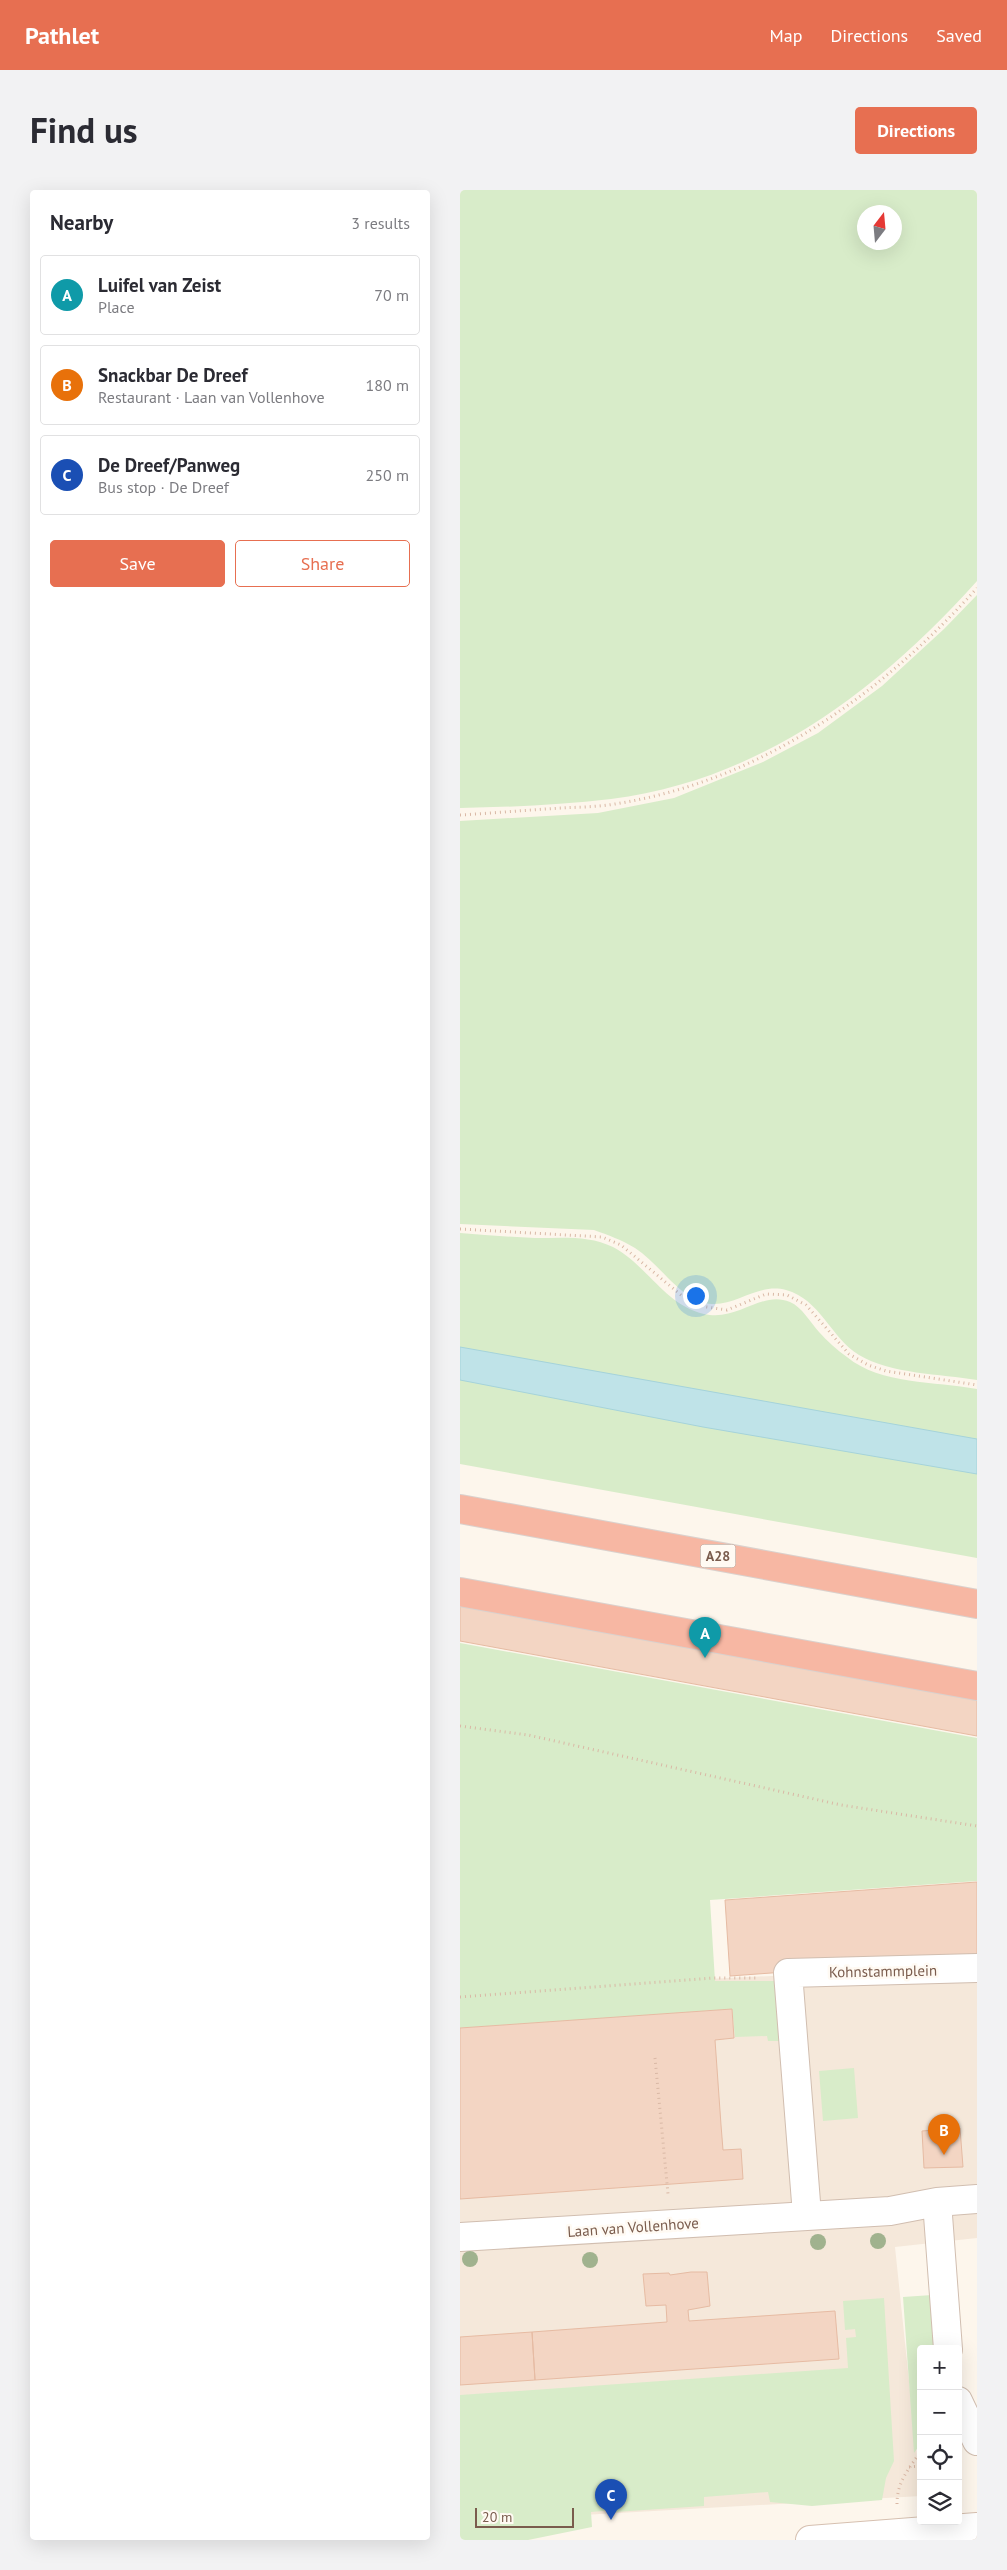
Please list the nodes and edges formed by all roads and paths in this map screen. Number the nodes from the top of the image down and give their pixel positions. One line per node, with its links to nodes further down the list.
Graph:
1 (977, 588): 2 (path)
2 (460, 816)
3 (460, 1228): 4 (path)
4 (977, 1385)
5 (460, 1509): 7 (highway, A28)
6 (460, 1592): 8 (highway)
7 (977, 1604)
8 (977, 1686)
9 (460, 1726): 10 (path)
10 (977, 1826)
11 (977, 1968): 12 (street, Kohnstammplein)
12 (789, 1976): 13 (path); 18 (street)
13 (460, 1997)
14 (655, 2058): 15 (path)
15 (667, 2182)
16 (977, 2199): 17 (street, Laan van Vollenhove)
17 (937, 2202): 18 (street, Laan van Vollenhove); 20 (street)
18 (807, 2215): 19 (street, Laan van Vollenhove)
19 (460, 2237)
20 (948, 2345)
21 (962, 2409): 22 (street)
22 (977, 2441)
23 (917, 2457): 25 (path)
24 (917, 2466): 25 (path)
25 (908, 2467): 27 (path)
26 (977, 2527): 27 (street)
27 (897, 2533): 28 (street)
28 (810, 2540)

